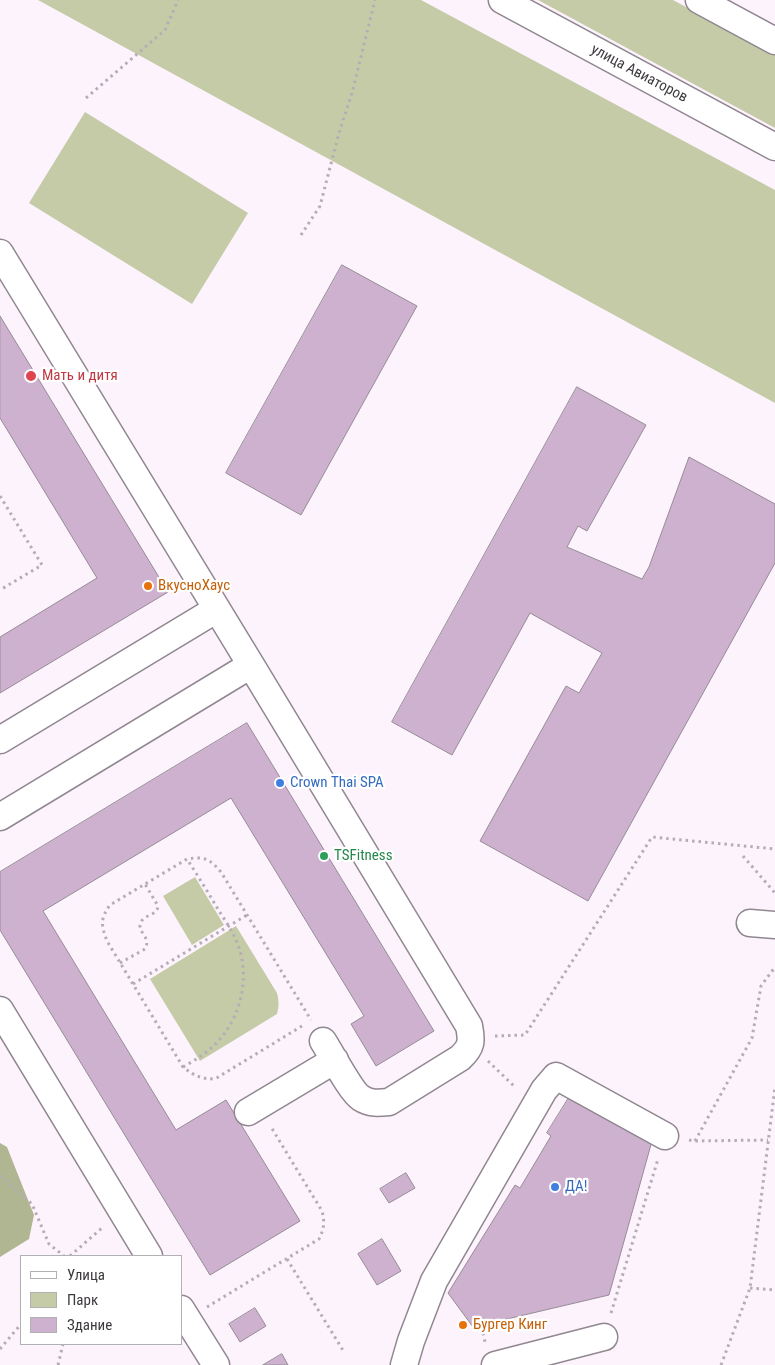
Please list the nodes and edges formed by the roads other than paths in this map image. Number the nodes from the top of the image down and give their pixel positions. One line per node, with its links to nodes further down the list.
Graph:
1 (502, 0): 4 (street, улица Авиаторов)
2 (700, 0): 3 (street)
3 (775, 41)
4 (775, 147)
5 (0, 253): 6 (street)
6 (216, 609): 7 (street); 8 (street)
7 (251, 666): 9 (street); 11 (street)
8 (0, 740)
9 (0, 817)
10 (0, 1010): 13 (street)
11 (253, 1109)
12 (665, 1136): 18 (street)
13 (148, 1255)
14 (194, 1308): 17 (street)
15 (604, 1337): 16 (street)
16 (529, 1360): 19 (street)
17 (216, 1365)
18 (404, 1365)
19 (495, 1365)

